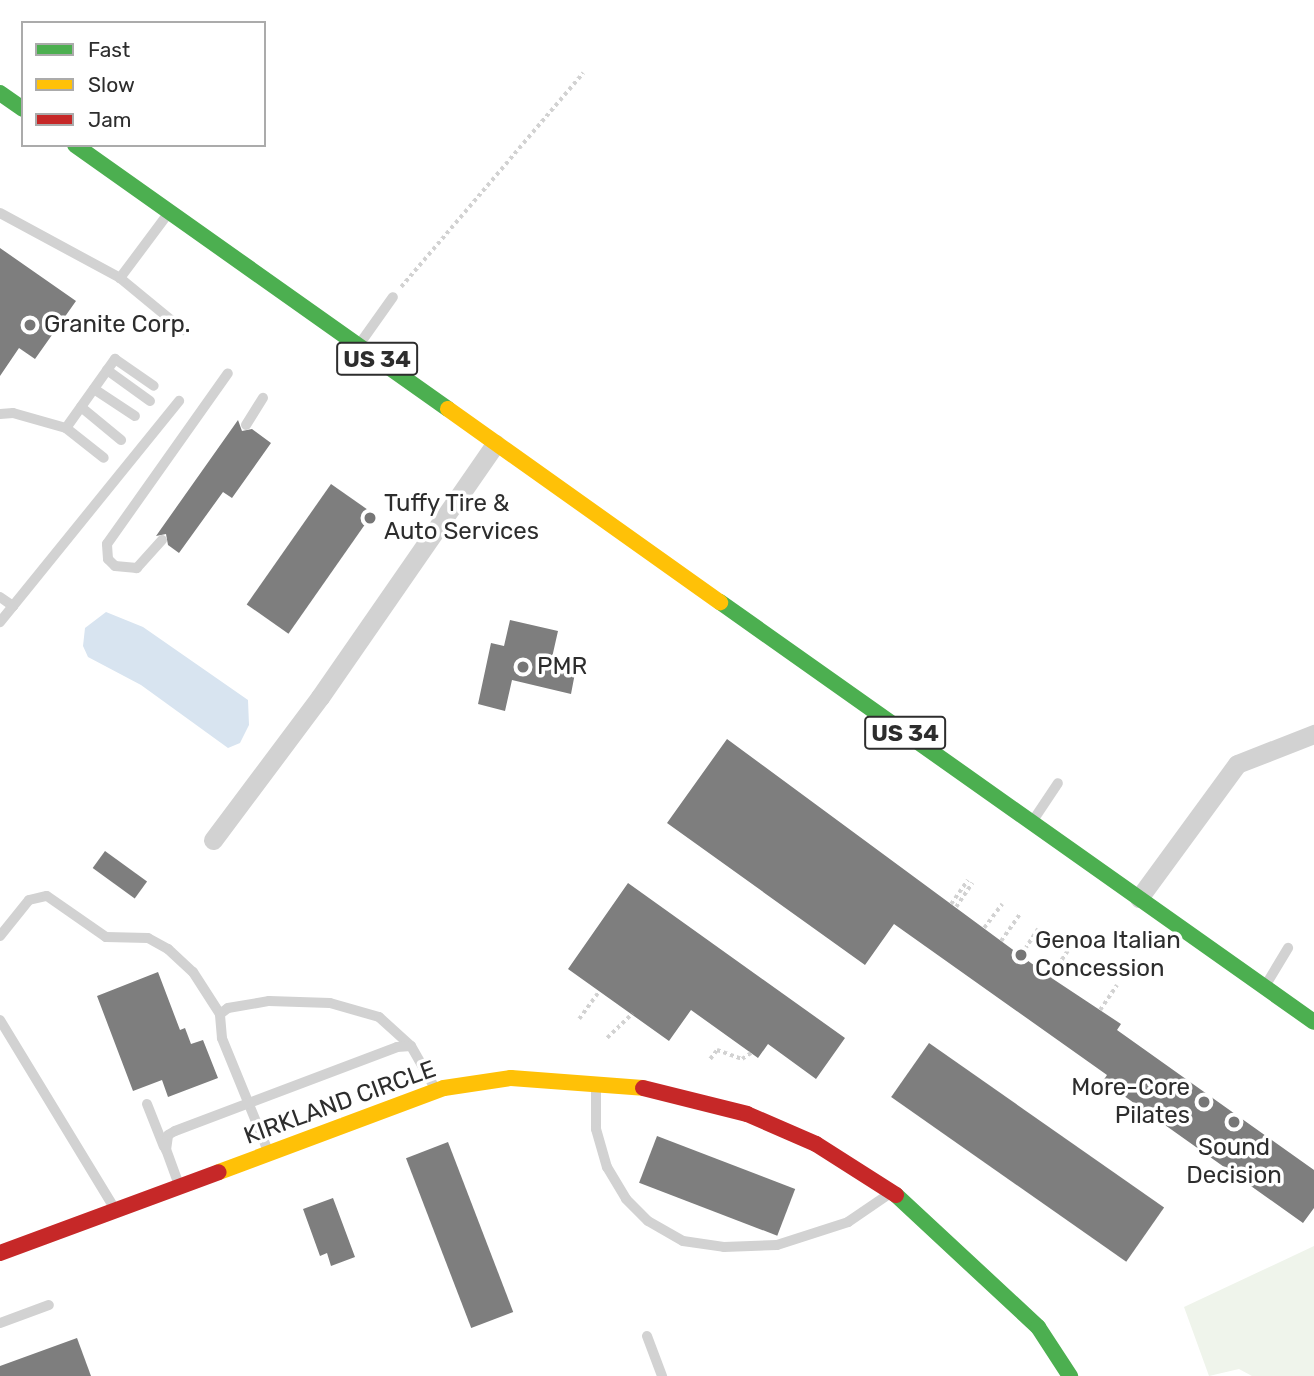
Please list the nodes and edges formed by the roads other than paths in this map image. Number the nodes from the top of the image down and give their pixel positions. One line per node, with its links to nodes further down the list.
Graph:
1 (0, 93): 2 (main road)
2 (21, 108)
3 (78, 147): 4 (main road, US 34)
4 (169, 211): 6 (lane); 9 (main road, US 34)
5 (0, 213): 6 (lane)
6 (120, 278): 8 (lane)
7 (393, 297): 9 (lane)
8 (183, 330)
9 (358, 346): 23 (main road, US 34)
10 (107, 370): 12 (lane); 13 (lane); 15 (lane)
11 (228, 373): 25 (lane)
12 (154, 386)
13 (94, 389): 17 (lane); 19 (lane)
14 (262, 398): 20 (lane)
15 (150, 401)
16 (179, 401): 27 (lane)
17 (81, 407): 21 (lane); 22 (lane)
18 (0, 414): 21 (lane)
19 (135, 416)
20 (246, 425)
21 (66, 428): 24 (lane)
22 (121, 440)
23 (495, 444): 31 (main road, US 34); 32 (street)
24 (104, 458)
25 (162, 540)
26 (0, 597): 27 (lane)
27 (13, 606): 28 (lane)
28 (0, 622)
29 (1314, 734): 33 (street)
30 (1058, 783): 31 (lane)
31 (1032, 823): 33 (main road, US 34)
32 (212, 840)
33 (1139, 898): 36 (main road, US 34)
34 (0, 936): 37 (lane)
35 (1288, 948): 36 (lane)
36 (1265, 987): 39 (main road, US 34)
37 (220, 1014): 40 (lane); 43 (lane)
38 (0, 1020): 49 (lane)
39 (1314, 1022)
40 (411, 1046): 42 (lane); 43 (lane)
41 (596, 1082): 42 (main road, KIRKLAND CIRCLE); 48 (main road, KIRKLAND CIRCLE); 48 (lane)
42 (436, 1091): 46 (main road, KIRKLAND CIRCLE)
43 (253, 1101): 45 (lane); 46 (lane)
44 (147, 1104): 45 (lane)
45 (166, 1150): 47 (lane)
46 (268, 1153): 47 (main road, KIRKLAND CIRCLE)
47 (180, 1186): 49 (main road, KIRKLAND CIRCLE)
48 (892, 1191): 55 (main road, KIRKLAND CIRCLE)
49 (115, 1210): 50 (main road, KIRKLAND CIRCLE)
50 (0, 1253)
51 (49, 1305): 52 (lane)
52 (0, 1323)
53 (647, 1336): 54 (lane)
54 (662, 1376)
55 (1070, 1376)

